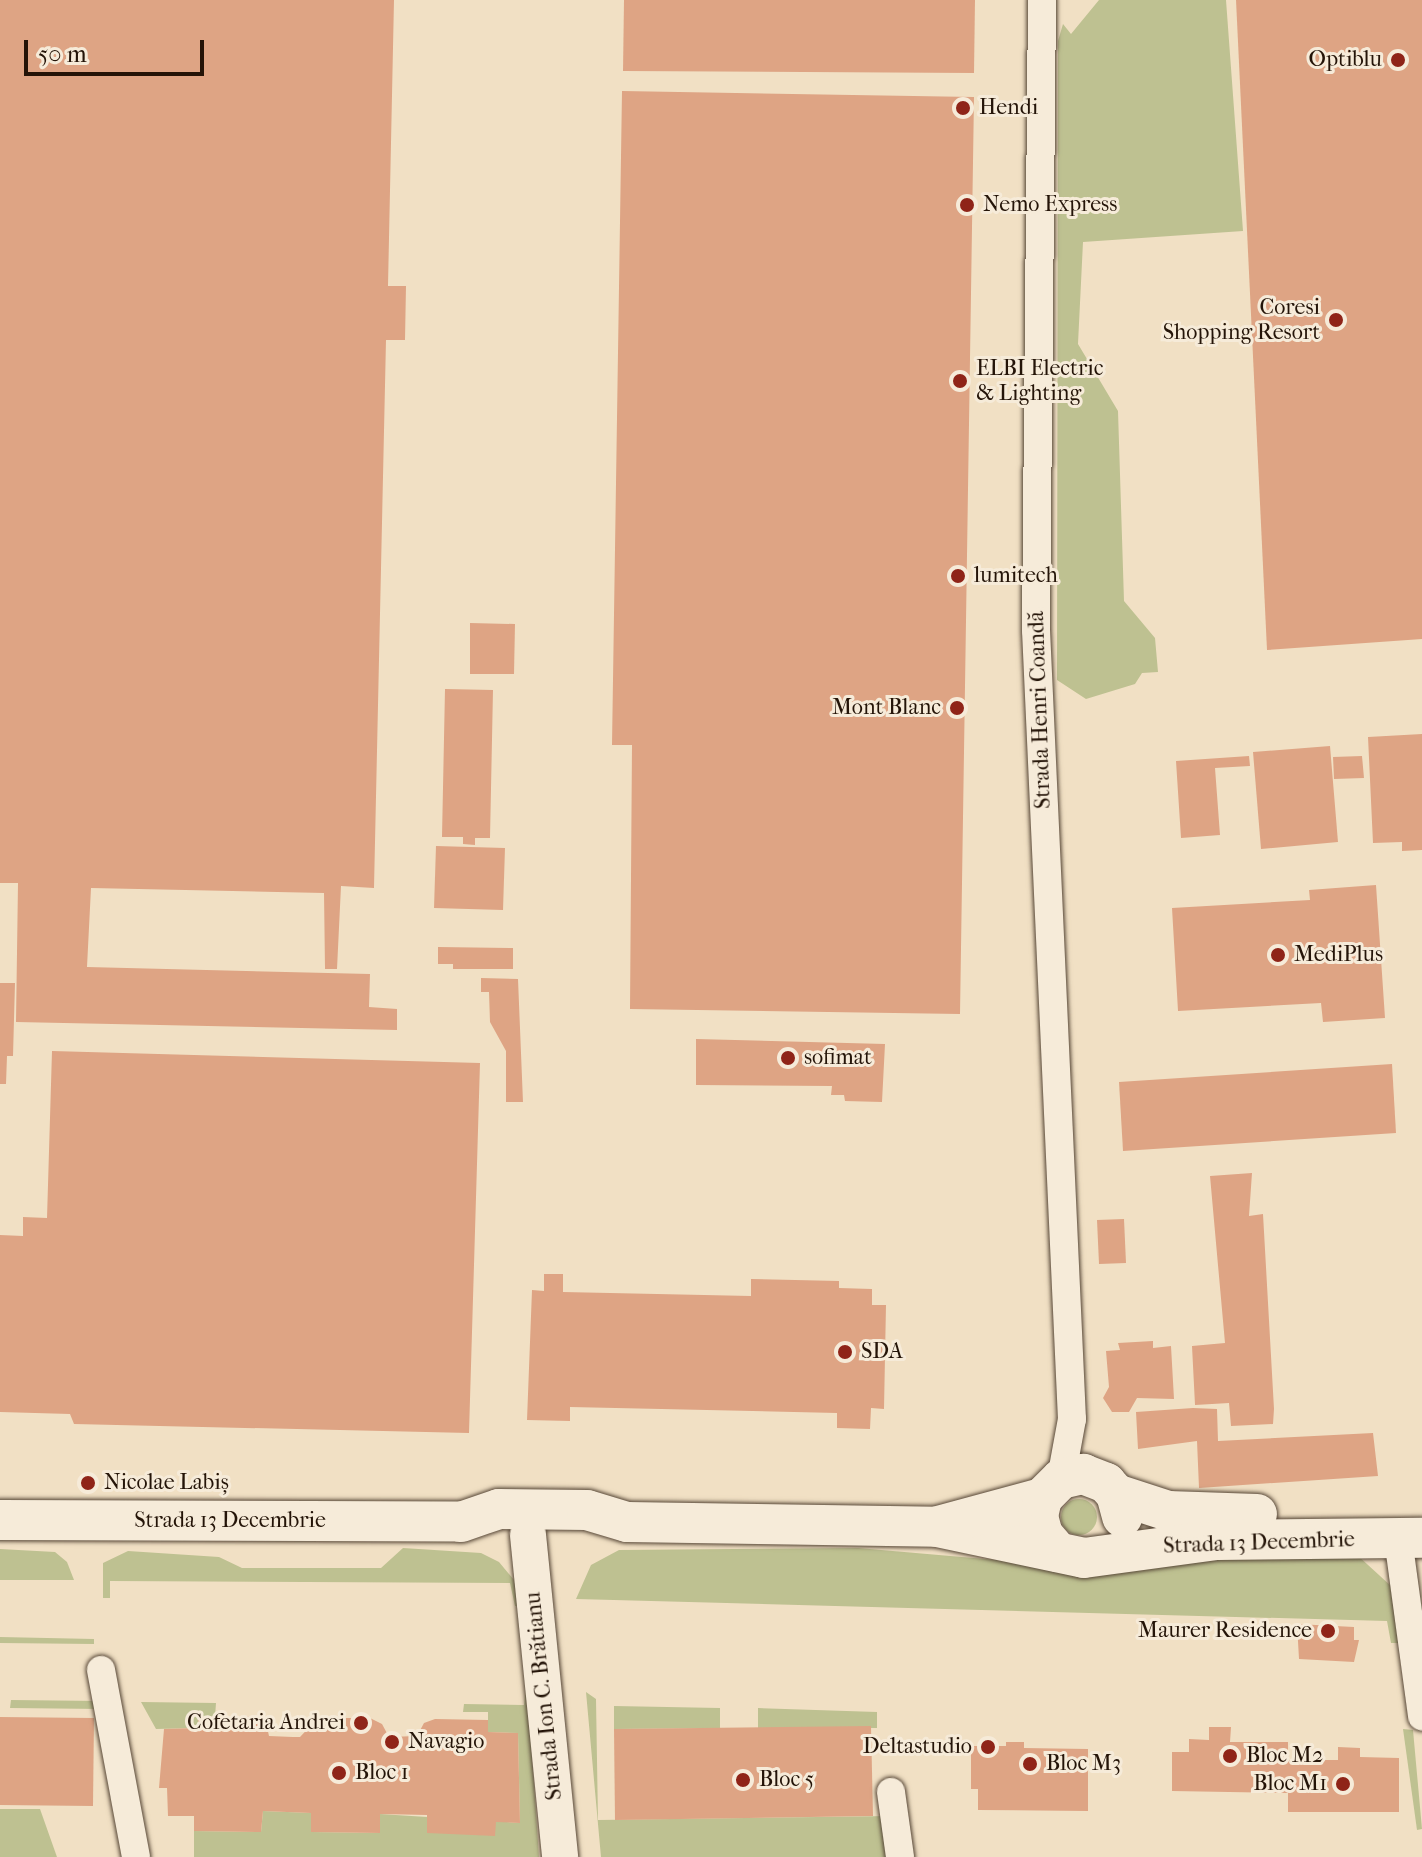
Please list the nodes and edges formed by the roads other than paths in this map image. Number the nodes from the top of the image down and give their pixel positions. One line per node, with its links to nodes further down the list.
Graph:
1 (1042, 0): 2 (street, Strada Henri Coandă)
2 (1078, 1487): 6 (main road, Strada 13 Decembrie); 7 (main road, Strada 13 Decembrie); 9 (main road); 9 (main road)
3 (0, 1520): 4 (main road, Strada 13 Decembrie)
4 (461, 1522): 5 (main road, Strada 13 Decembrie); 8 (main road, Strada 13 Decembrie)
5 (627, 1522): 6 (main road, Strada 13 Decembrie); 8 (main road, Strada 13 Decembrie)
6 (937, 1527): 9 (main road, Strada 13 Decembrie)
7 (1414, 1530): 9 (main road, Strada 13 Decembrie); 11 (street)
8 (528, 1535): 14 (street, Strada Ion C. Brătianu)
9 (1077, 1553)
10 (101, 1670): 13 (street)
11 (1422, 1716)
12 (891, 1792): 15 (street)
13 (136, 1857)
14 (560, 1857)
15 (900, 1857)

